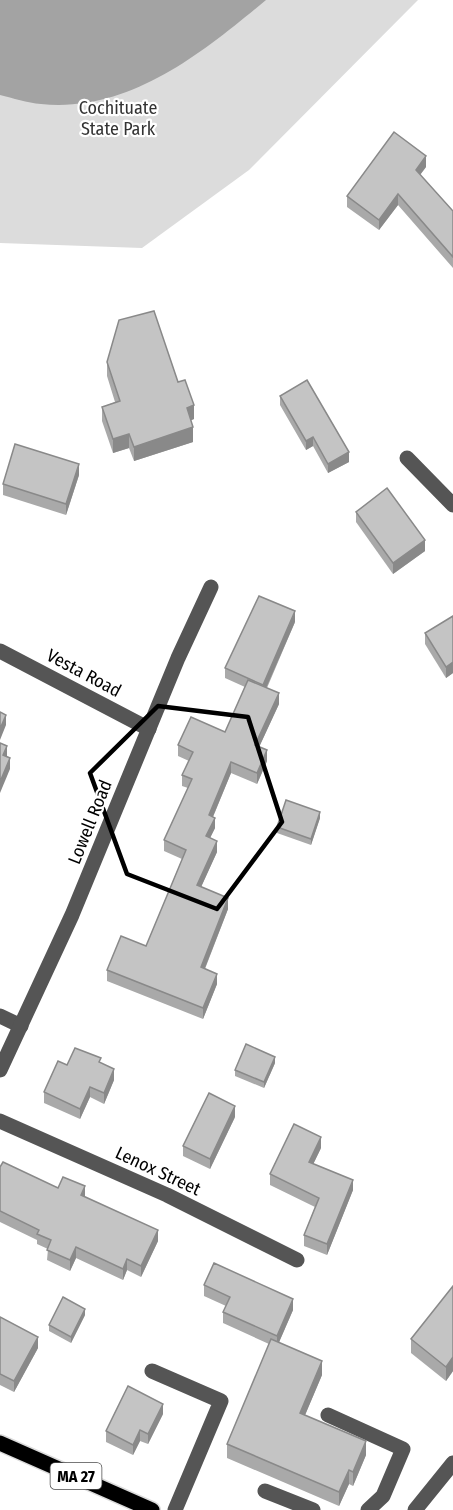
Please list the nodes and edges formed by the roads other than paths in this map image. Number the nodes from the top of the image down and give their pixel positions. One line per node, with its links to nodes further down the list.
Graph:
1 (407, 458): 2 (street)
2 (453, 505)
3 (211, 587): 5 (street, Lowell Road)
4 (0, 651): 5 (street, Vesta Road)
5 (148, 729): 7 (street, Lowell Road)
6 (0, 1016): 7 (street)
7 (21, 1026): 8 (street, Lowell Road)
8 (0, 1070)
9 (0, 1122): 10 (street, Lenox Street)
10 (297, 1260)
11 (152, 1371): 18 (street)
12 (328, 1415): 20 (street)
13 (0, 1443): 17 (main road, MA 27)
14 (453, 1463): 21 (street)
15 (265, 1491): 16 (street)
16 (288, 1506): 19 (street)
17 (152, 1510)
18 (175, 1510)
19 (313, 1510)
20 (368, 1510)
21 (416, 1510)

